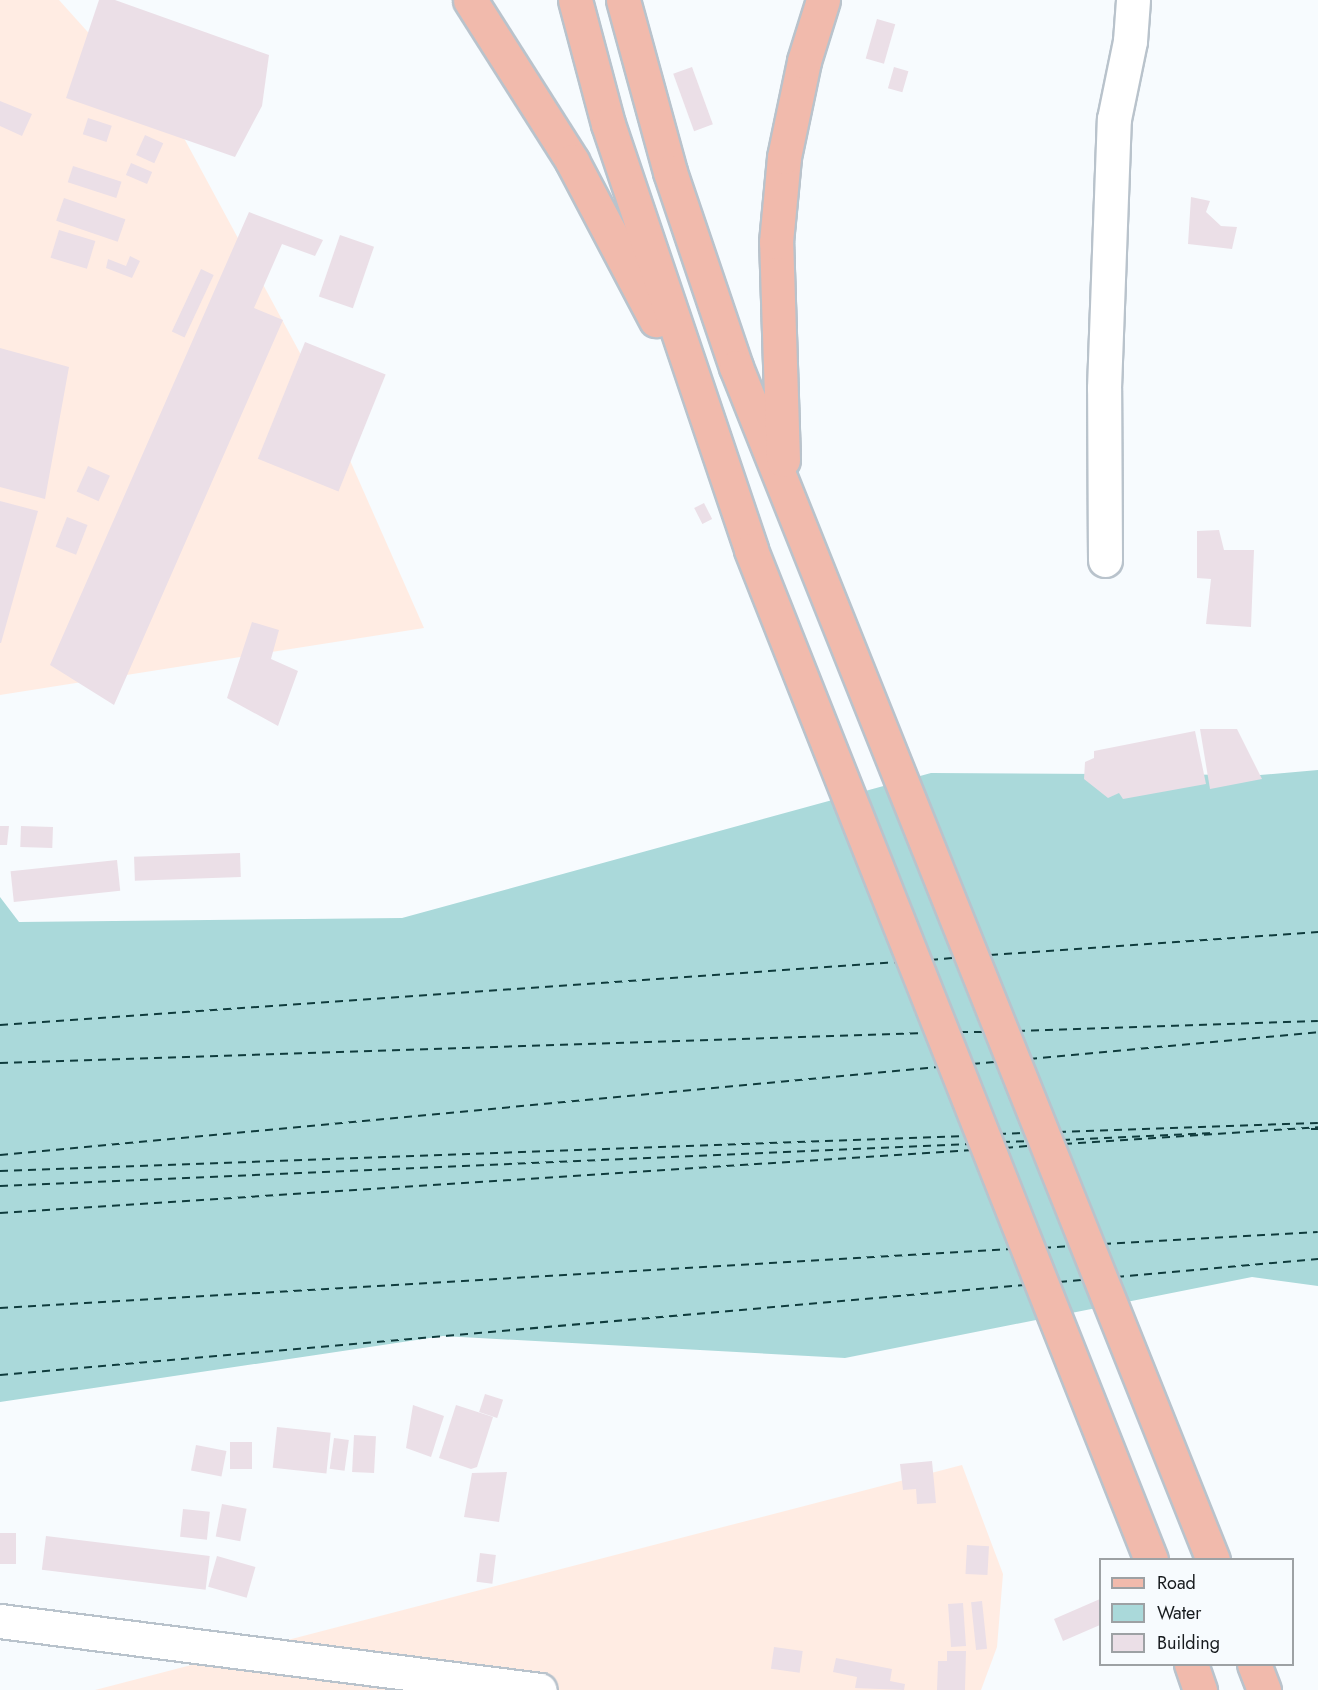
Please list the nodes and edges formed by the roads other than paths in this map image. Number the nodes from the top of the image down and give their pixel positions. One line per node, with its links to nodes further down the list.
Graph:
1 (470, 0): 6 (main road)
2 (576, 0): 6 (main road)
3 (623, 0): 7 (main road)
4 (823, 0): 7 (main road)
5 (1133, 0): 8 (street)
6 (703, 409): 9 (main road)
7 (784, 489): 10 (main road)
8 (1105, 560)
9 (1150, 1558)
10 (1212, 1558)
11 (0, 1621): 14 (street)
12 (1191, 1666): 15 (main road)
13 (1254, 1666): 16 (main road)
14 (540, 1690)
15 (1200, 1690)
16 (1264, 1690)

